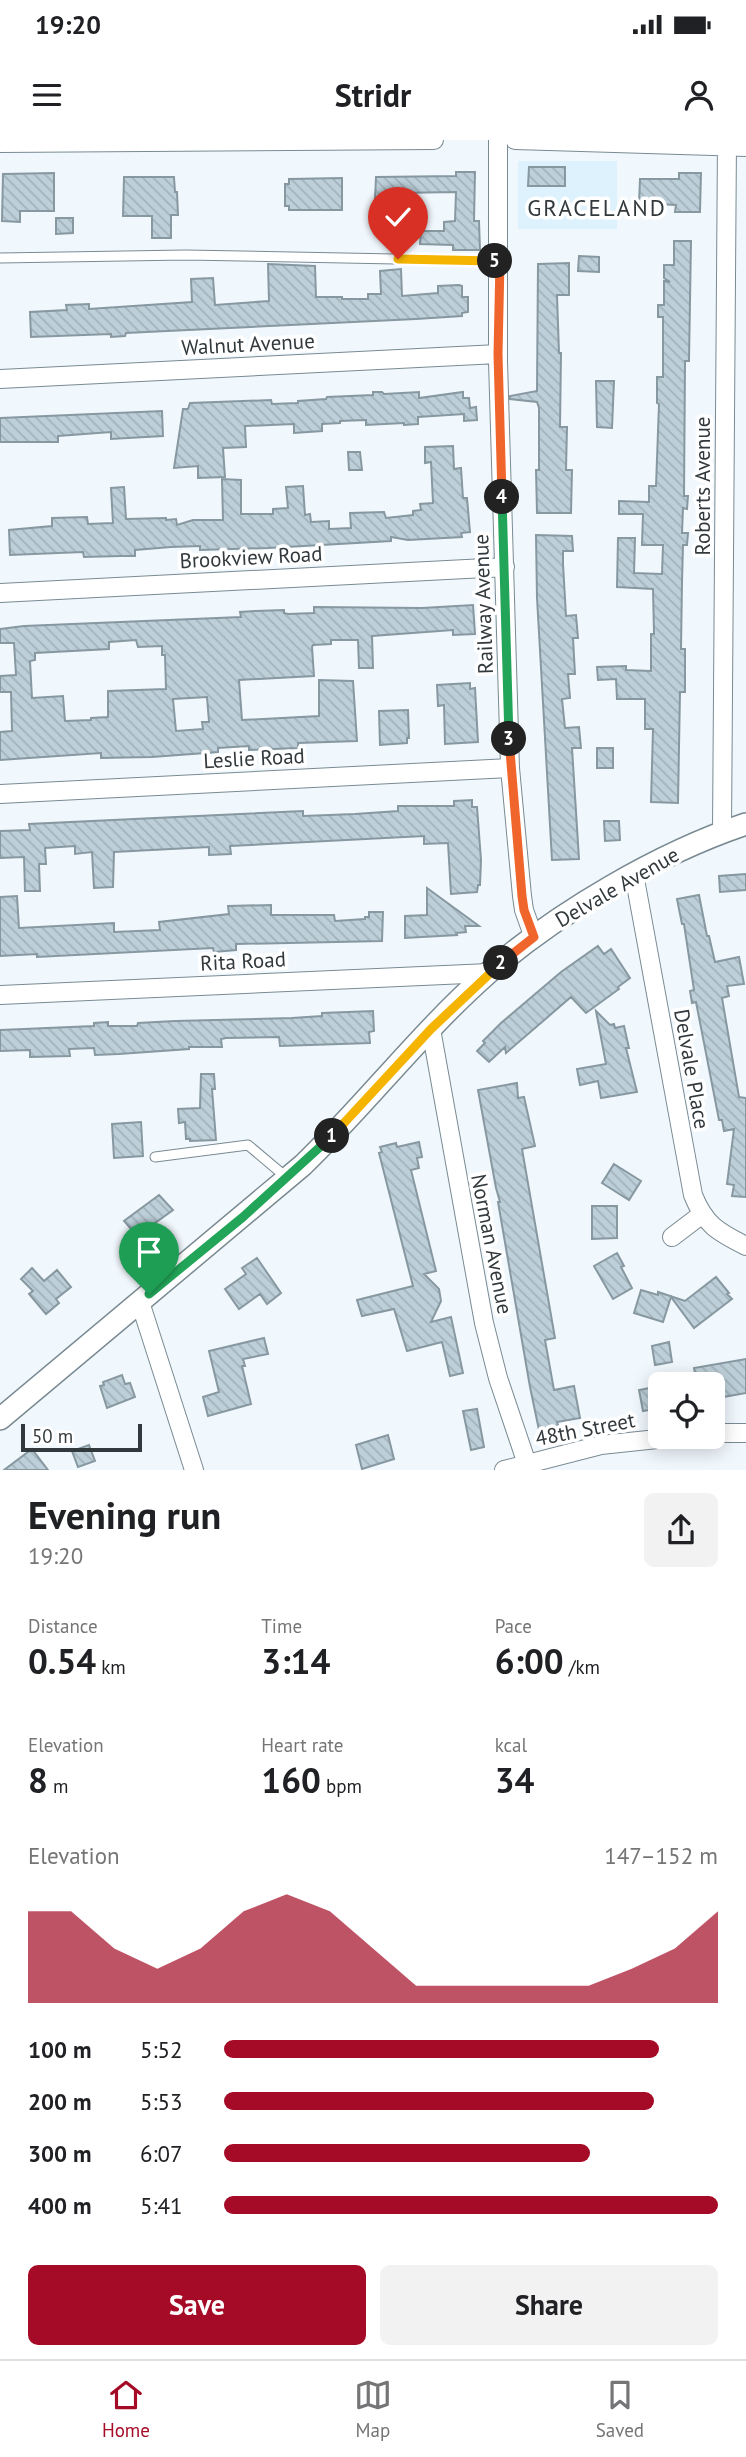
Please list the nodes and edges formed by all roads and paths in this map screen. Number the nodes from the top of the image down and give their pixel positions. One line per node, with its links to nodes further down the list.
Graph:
1 (434, 140): 4 (street)
2 (498, 140): 9 (street, Railway Avenue)
3 (514, 140): 6 (street)
4 (167, 141): 5 (street)
5 (0, 144)
6 (727, 144): 7 (street); 17 (street, Roberts Avenue)
7 (746, 147)
8 (0, 258): 9 (lane)
9 (500, 261): 10 (street, Railway Avenue)
10 (498, 354): 11 (street, Walnut Avenue); 12 (street, Railway Avenue)
11 (0, 379)
12 (505, 567): 13 (street, Brookview Road); 14 (street, Railway Avenue)
13 (0, 593)
14 (510, 768): 15 (street, Leslie Road); 19 (street, Railway Avenue)
15 (0, 794)
16 (746, 824): 17 (street, Delvale Avenue)
17 (722, 832): 18 (street, Delvale Avenue)
18 (634, 874): 19 (street, Delvale Avenue); 25 (street, Delvale Place)
19 (534, 937): 20 (street, Delvale Avenue)
20 (488, 973): 21 (street, Rita Road); 22 (street, Delvale Avenue)
21 (0, 995)
22 (431, 1029): 24 (street, Delvale Avenue); 33 (street, Norman Avenue)
23 (155, 1157): 24 (lane)
24 (287, 1178): 28 (street, Delvale Avenue)
25 (701, 1215): 26 (street); 27 (street)
26 (672, 1237)
27 (746, 1246)
28 (140, 1301): 29 (street, Delvale Avenue); 34 (street)
29 (0, 1419)
30 (725, 1433): 31 (street)
31 (746, 1433)
32 (648, 1440): 33 (street, 48th Street)
33 (527, 1464): 35 (street, 48th Street)
34 (194, 1470)
35 (504, 1470)

